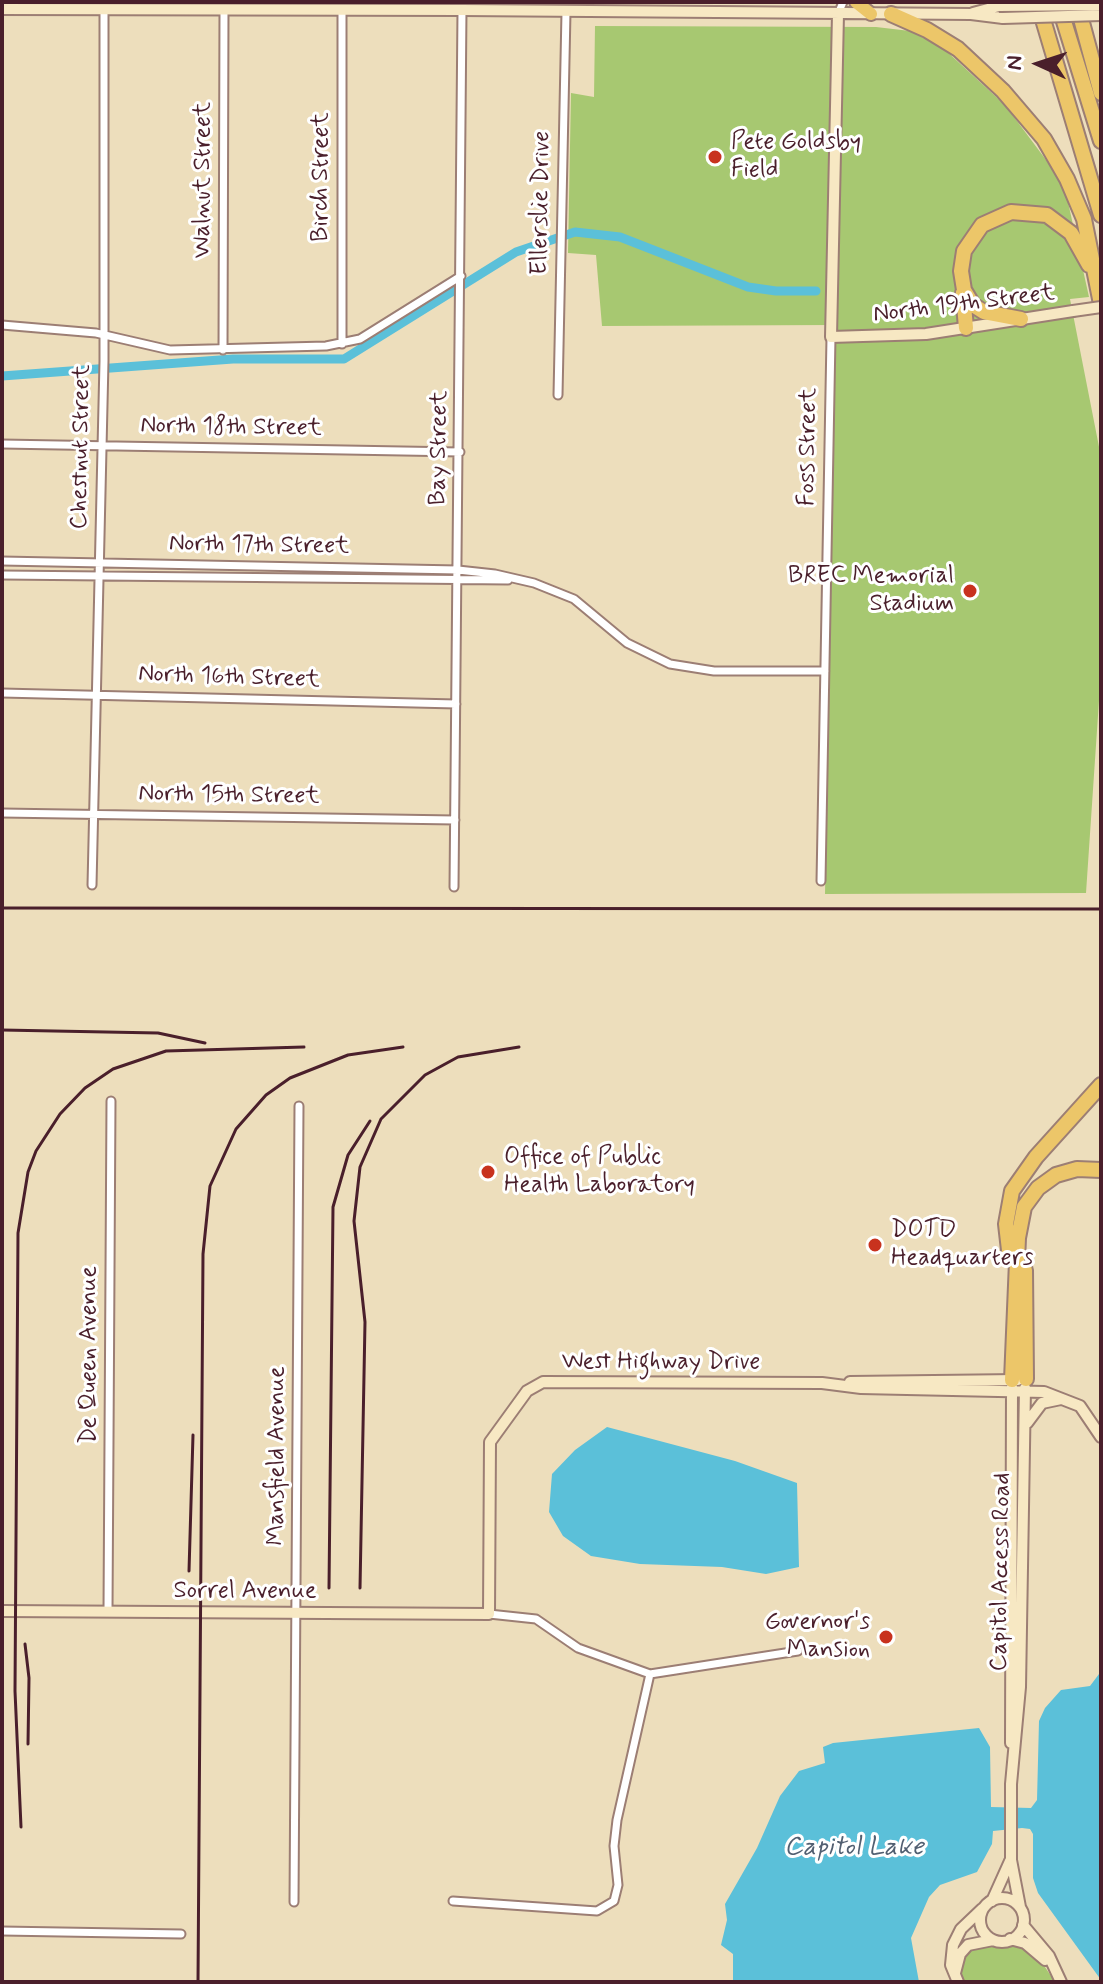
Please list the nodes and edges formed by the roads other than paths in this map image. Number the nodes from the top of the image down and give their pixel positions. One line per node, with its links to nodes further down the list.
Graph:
1 (836, 2): 20 (street)
2 (843, 2): 20 (street)
3 (856, 2): 21 (main road)
4 (1027, 2): 26 (highway)
5 (1037, 2): 26 (highway)
6 (1058, 2): 27 (highway)
7 (1077, 2): 25 (highway)
8 (1101, 5): 23 (street, bridge)
9 (36, 6): 14 (street); 15 (street)
10 (178, 6): 15 (street); 16 (street)
11 (320, 6): 16 (street); 17 (street)
12 (510, 6): 13 (street); 18 (street)
13 (539, 7): 19 (street)
14 (2, 9)
15 (104, 9): 36 (street, Chestnut Street)
16 (224, 9): 39 (street, Walnut Street)
17 (342, 9): 18 (street); 38 (street, Birch Street)
18 (462, 10): 29 (street, Bay Street)
19 (566, 12): 20 (street); 40 (street, Ellerslie Drive)
20 (838, 14): 21 (street); 37 (street, Foss Street)
21 (871, 14): 22 (street)
22 (891, 14): 23 (street); 31 (highway)
23 (971, 14): 24 (street, bridge)
24 (1101, 15)
25 (1101, 93)
26 (1074, 122): 28 (highway)
27 (1101, 141)
28 (1101, 215)
29 (461, 279): 38 (street); 43 (street, Bay Street)
30 (962, 284): 32 (highway); 33 (highway); 35 (highway)
31 (1101, 306): 33 (street, North 19th Street, bridge)
32 (1101, 313)
33 (1021, 319): 35 (street, North 19th Street)
34 (2, 325): 36 (street)
35 (966, 328): 37 (street, North 19th Street)
36 (104, 334): 39 (street); 42 (street, Chestnut Street)
37 (831, 337): 53 (street, Foss Street)
38 (342, 344): 39 (street)
39 (223, 350)
40 (558, 395)
41 (2, 444): 42 (street, North 18th Street)
42 (102, 446): 43 (street, North 18th Street); 45 (street, Chestnut Street)
43 (460, 452): 47 (street, Bay Street)
44 (2, 561): 45 (street, North 17th Street)
45 (99, 563): 46 (street, North 17th Street); 49 (street, Chestnut Street)
46 (326, 567): 47 (street, North 17th Street); 51 (street)
47 (458, 570): 50 (street, North 17th Street); 52 (street, Bay Street)
48 (2, 575): 49 (street, North 17th Street)
49 (99, 576): 51 (street, North 17th Street); 55 (street, Chestnut Street)
50 (514, 579): 52 (street, North 17th Street); 53 (street, North 17th Street)
51 (326, 580): 52 (street, North 17th Street)
52 (457, 582): 56 (street, Bay Street)
53 (825, 671): 60 (street, Foss Street)
54 (2, 693): 55 (street, North 16th Street)
55 (97, 695): 56 (street, North 16th Street); 58 (street, Chestnut Street)
56 (456, 704): 59 (street, Bay Street)
57 (2, 813): 58 (street, North 15th Street)
58 (94, 814): 59 (street, North 15th Street); 61 (street, Chestnut Street)
59 (455, 820): 62 (street, Bay Street)
60 (821, 881)
61 (92, 885)
62 (454, 887)
63 (1101, 1085): 67 (highway)
64 (111, 1101): 72 (street, De Queen Avenue)
65 (299, 1106): 74 (street, Mansfield Avenue)
66 (1098, 1172): 67 (highway); 68 (highway)
67 (1015, 1294): 68 (highway)
68 (1019, 1385): 69 (street, West Highway Drive); 70 (street, Capitol Access Road); 75 (street, West Highway Drive); 78 (street, Capitol Access Road)
69 (1068, 1399): 70 (street); 71 (street)
70 (1024, 1432): 78 (street, Capitol Access Road)
71 (1101, 1437)
72 (108, 1610): 73 (street, Sorrel Avenue); 74 (street, Sorrel Avenue)
73 (2, 1611)
74 (297, 1612): 75 (street, Sorrel Avenue); 81 (street, Mansfield Avenue)
75 (489, 1614): 77 (street)
76 (798, 1651): 77 (street)
77 (650, 1674): 80 (street)
78 (1013, 1765): 79 (street, Capitol Access Road)
79 (1011, 1860): 82 (street); 83 (street, Capitol Access Road)
80 (453, 1901)
81 (294, 1902)
82 (990, 1902): 83 (street); 88 (street); 90 (street)
83 (1020, 1907): 84 (street)
84 (1023, 1925): 87 (street); 89 (street)
85 (2, 1931): 86 (street)
86 (181, 1934)
87 (1010, 1939): 88 (street); 89 (street)
88 (993, 1940): 90 (street)
89 (1050, 1963): 91 (street)
90 (956, 1978)
91 (1061, 1982)

